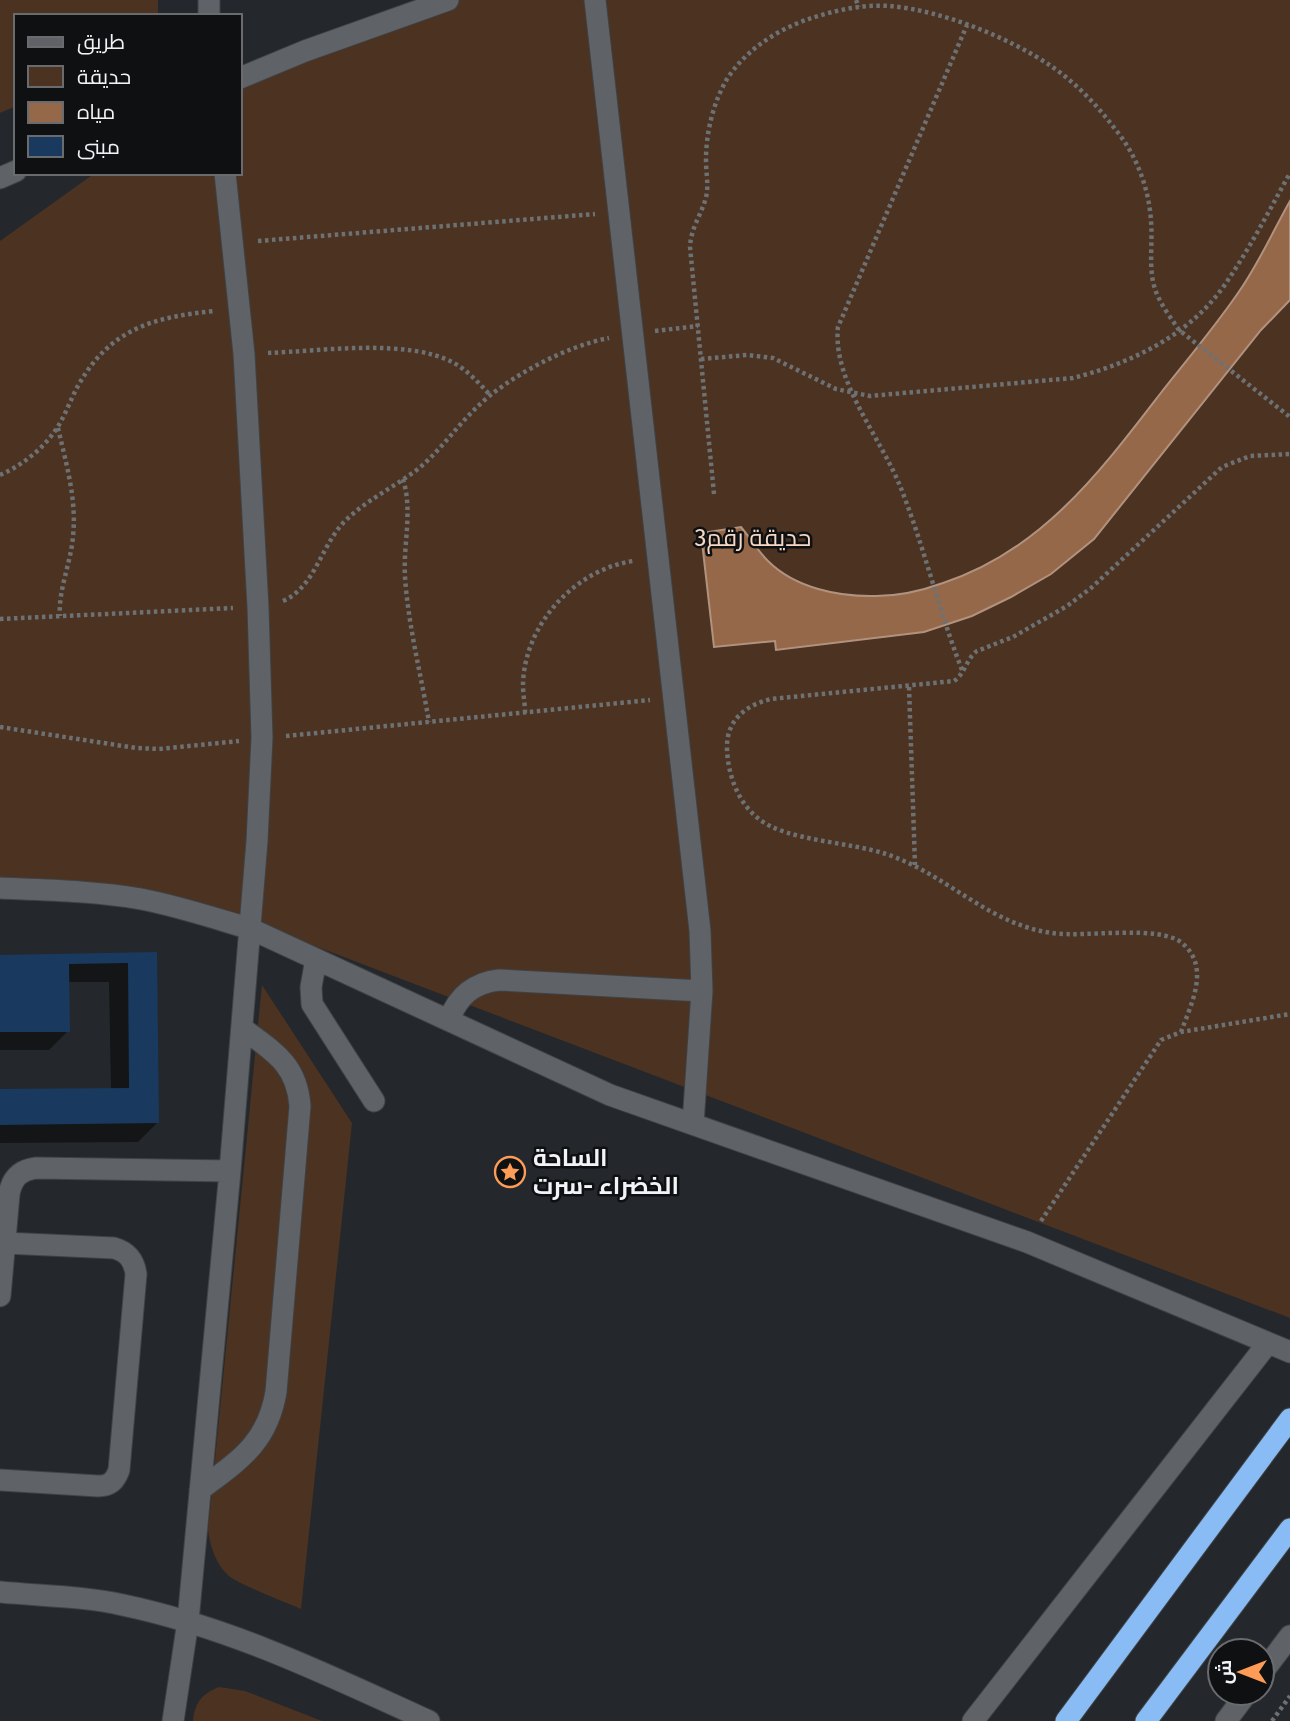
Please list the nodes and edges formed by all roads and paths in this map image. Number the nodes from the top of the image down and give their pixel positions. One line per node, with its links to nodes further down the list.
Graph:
1 (448, 0): 6 (street)
2 (595, 0): 9 (street)
3 (856, 0): 4 (path)
4 (859, 7): 5 (path); 12 (path)
5 (967, 25): 13 (path); 17 (path)
6 (242, 77)
7 (1290, 173): 13 (path)
8 (225, 175): 10 (street)
9 (619, 212): 10 (path); 14 (street)
10 (233, 243): 11 (street)
11 (239, 308): 15 (street); 20 (path)
12 (698, 326): 14 (path); 16 (path)
13 (1180, 330): 17 (path); 19 (path)
14 (633, 334): 18 (path); 25 (street)
15 (243, 354): 18 (path); 26 (street)
16 (701, 359): 17 (path); 24 (path)
17 (854, 394): 29 (path)
18 (490, 395): 23 (path)
19 (1290, 417)
20 (58, 427): 22 (path); 27 (path)
21 (1290, 454): 29 (path)
22 (0, 475)
23 (403, 479): 26 (path); 33 (path)
24 (714, 494)
25 (658, 559): 31 (street); 32 (path)
26 (258, 607): 27 (path); 35 (street)
27 (60, 616): 28 (path)
28 (0, 619)
29 (963, 671): 30 (path)
30 (908, 687): 36 (path); 36 (path)
31 (674, 697): 32 (path); 40 (street)
32 (525, 713): 33 (path)
33 (429, 722): 35 (path)
34 (0, 727): 35 (path)
35 (262, 738): 38 (street)
36 (915, 865): 44 (path)
37 (0, 888): 38 (street)
38 (251, 929): 39 (street); 43 (street)
39 (316, 959): 42 (street); 45 (street)
40 (702, 991): 42 (street); 46 (street)
41 (1290, 1014): 44 (path)
42 (449, 1020): 46 (street)
43 (242, 1028): 47 (street); 55 (street)
44 (1181, 1032): 48 (path)
45 (374, 1101)
46 (693, 1124): 48 (street)
47 (230, 1171): 49 (street); 55 (street)
48 (1027, 1242): 51 (street)
49 (5, 1243): 50 (street); 54 (street)
50 (0, 1296)
51 (1268, 1343): 52 (street); 64 (street)
52 (1290, 1352)
53 (1290, 1419): 65 (highway)
54 (0, 1480)
55 (200, 1490): 58 (street)
56 (1290, 1529): 66 (highway)
57 (0, 1592): 58 (street)
58 (188, 1622): 62 (street); 63 (street)
59 (1290, 1636): 60 (street)
60 (1276, 1654)
61 (1290, 1696): 67 (path)
62 (173, 1721)
63 (429, 1721)
64 (973, 1721)
65 (1066, 1721)
66 (1146, 1721)
67 (1272, 1721)

